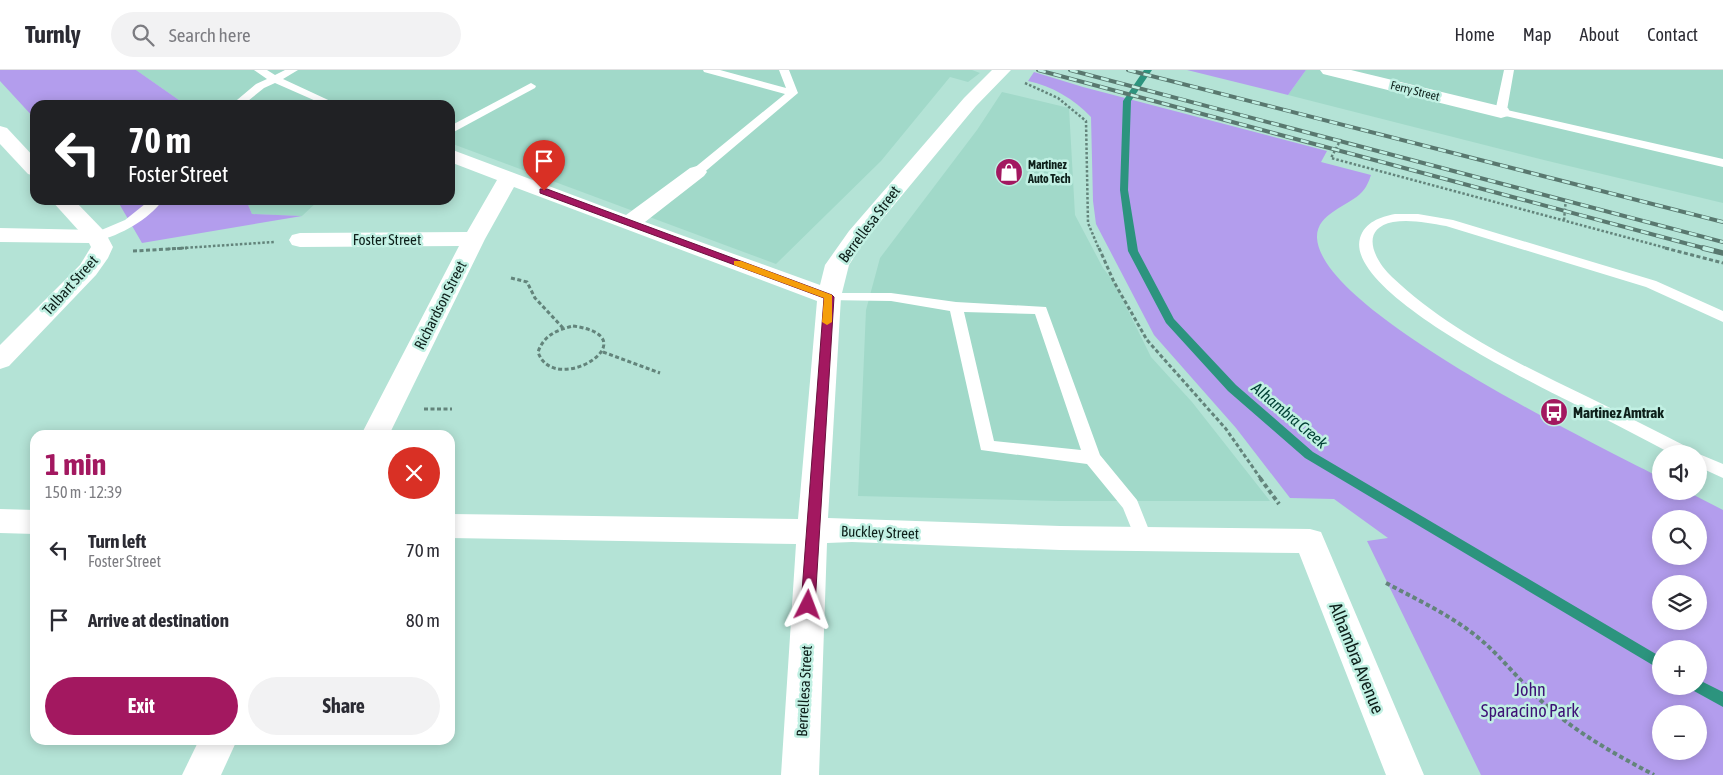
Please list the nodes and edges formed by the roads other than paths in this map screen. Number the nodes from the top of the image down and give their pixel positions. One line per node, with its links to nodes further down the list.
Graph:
1 (259, 70): 8 (lane)
2 (293, 70): 8 (lane)
3 (708, 70): 10 (lane)
4 (784, 70): 10 (lane)
5 (1329, 70): 13 (street, Ferry Street)
6 (1509, 70): 13 (lane)
7 (1011, 76): 28 (street, Berrellesa Street)
8 (273, 78): 11 (lane); 12 (lane)
9 (531, 86): 14 (lane)
10 (793, 93): 19 (lane)
11 (242, 100)
12 (323, 100)
13 (1500, 112): 17 (lane)
14 (455, 129)
15 (0, 132): 18 (street)
16 (455, 157): 20 (street)
17 (1723, 163)
18 (30, 165)
19 (697, 172): 23 (street)
20 (510, 178): 23 (street); 26 (street, Richardson Street)
21 (67, 205): 25 (street)
22 (152, 205): 25 (lane, Talbart Street)
23 (628, 224): 28 (street)
24 (0, 235): 25 (street)
25 (97, 237): 31 (street, Talbart Street)
26 (474, 239): 27 (street, Foster Street); 32 (street, Richardson Street)
27 (300, 240)
28 (829, 297): 29 (lane); 40 (street, Berrellesa Street)
29 (956, 307): 34 (lane); 34 (lane)
30 (1723, 317): 33 (lane)
31 (0, 360)
32 (378, 430)
33 (1669, 445)
34 (1092, 458): 41 (lane)
35 (1707, 464): 36 (lane)
36 (1723, 472)
37 (0, 521): 38 (street)
38 (30, 522)
39 (455, 526): 40 (street, Buckley Street)
40 (812, 530): 41 (street, Buckley Street); 45 (street, Berrellesa Street)
41 (1144, 540): 42 (street, Buckley Street)
42 (1310, 541): 46 (street, Alhambra Avenue)
43 (216, 745): 44 (street)
44 (201, 775)
45 (800, 775)
46 (1405, 775)

